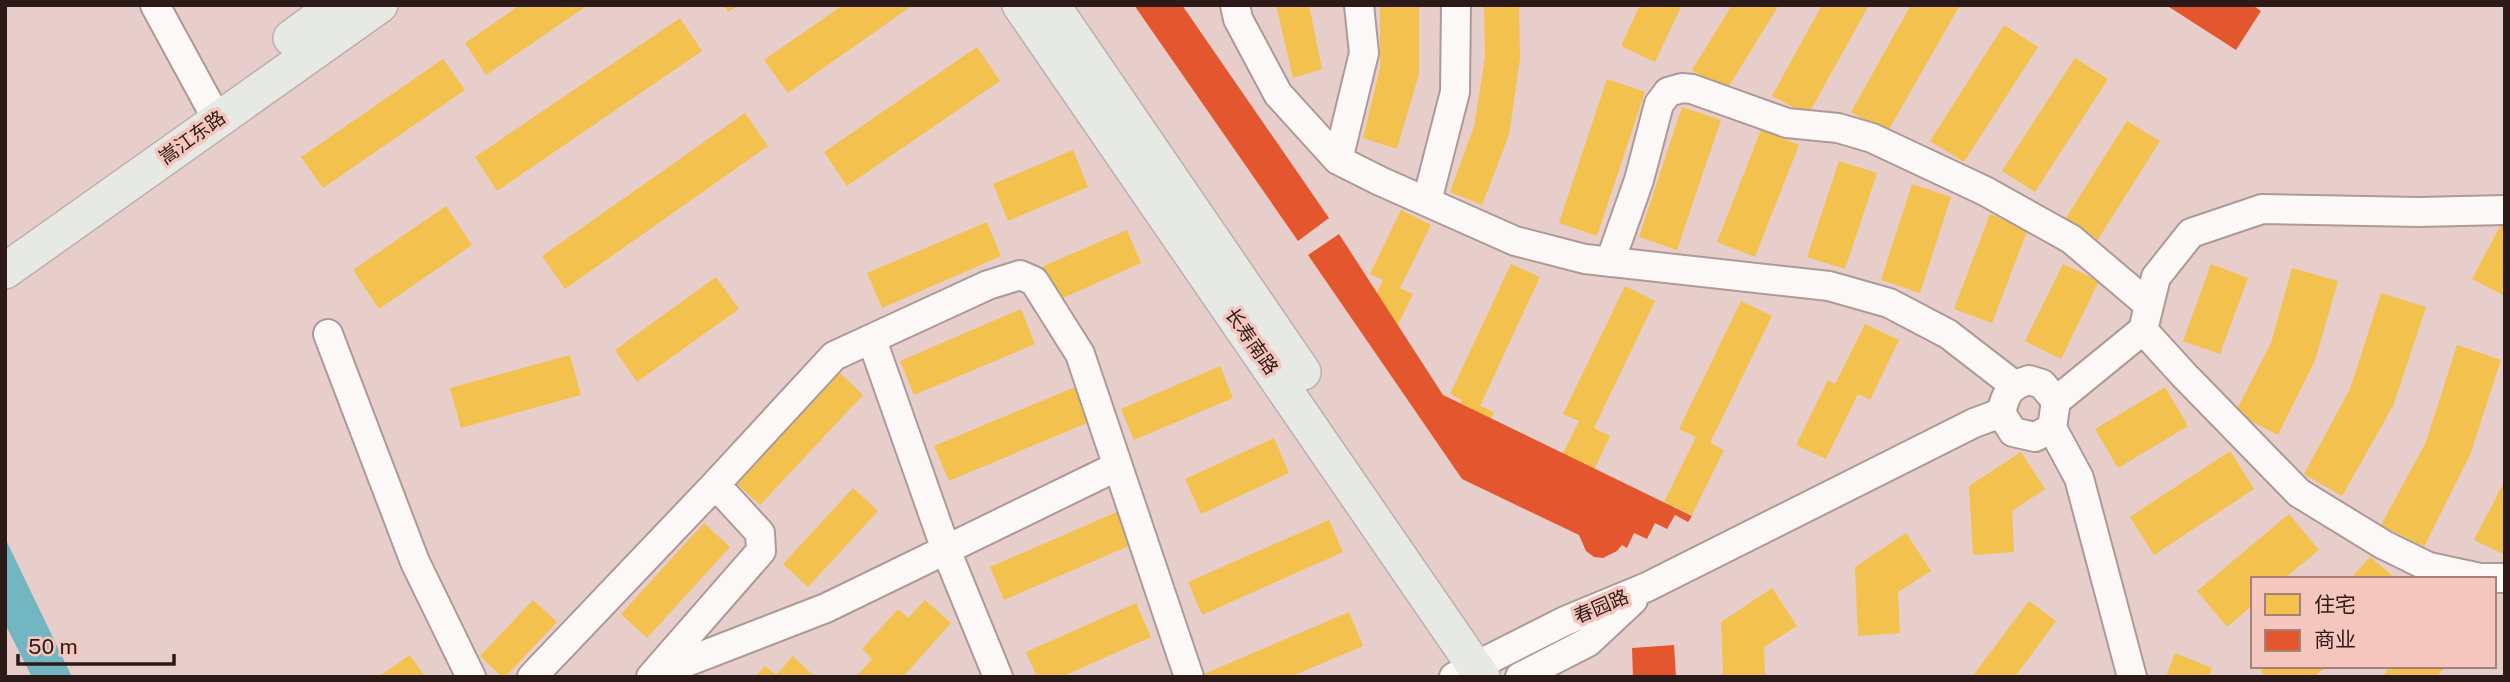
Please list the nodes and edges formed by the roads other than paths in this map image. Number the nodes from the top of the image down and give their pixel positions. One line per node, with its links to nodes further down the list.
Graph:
1 (155, 5): 9 (street)
2 (336, 5): 9 (main road, 嵩江东路)
3 (380, 5): 9 (main road, 嵩江东路)
4 (1020, 5): 27 (main road, 长寿南路)
5 (1052, 5): 27 (main road, 长寿南路)
6 (1235, 5): 10 (street)
7 (1359, 5): 10 (street)
8 (1456, 5): 11 (street)
9 (212, 108): 13 (main road, 嵩江东路); 15 (main road, 嵩江东路)
10 (1338, 160): 11 (street)
11 (1427, 201): 14 (street)
12 (2505, 210): 16 (street)
13 (5, 242)
14 (1610, 262): 16 (street); 19 (street)
15 (5, 271)
16 (2146, 317): 21 (street); 25 (street)
17 (328, 334): 29 (street)
18 (872, 340): 22 (street); 23 (street); 24 (street)
19 (2014, 385): 20 (street); 21 (street)
20 (2001, 413): 21 (street); 26 (street)
21 (2054, 414): 33 (street)
22 (1118, 466): 24 (street); 32 (street)
23 (713, 487): 28 (street); 30 (street)
24 (946, 550): 28 (street); 31 (street)
25 (2475, 577)
26 (1647, 587): 27 (street, 春园路); 27 (street, 春园路)
27 (1490, 672)
28 (652, 676)
29 (471, 677)
30 (532, 677)
31 (998, 677)
32 (1189, 677)
33 (2132, 677)

